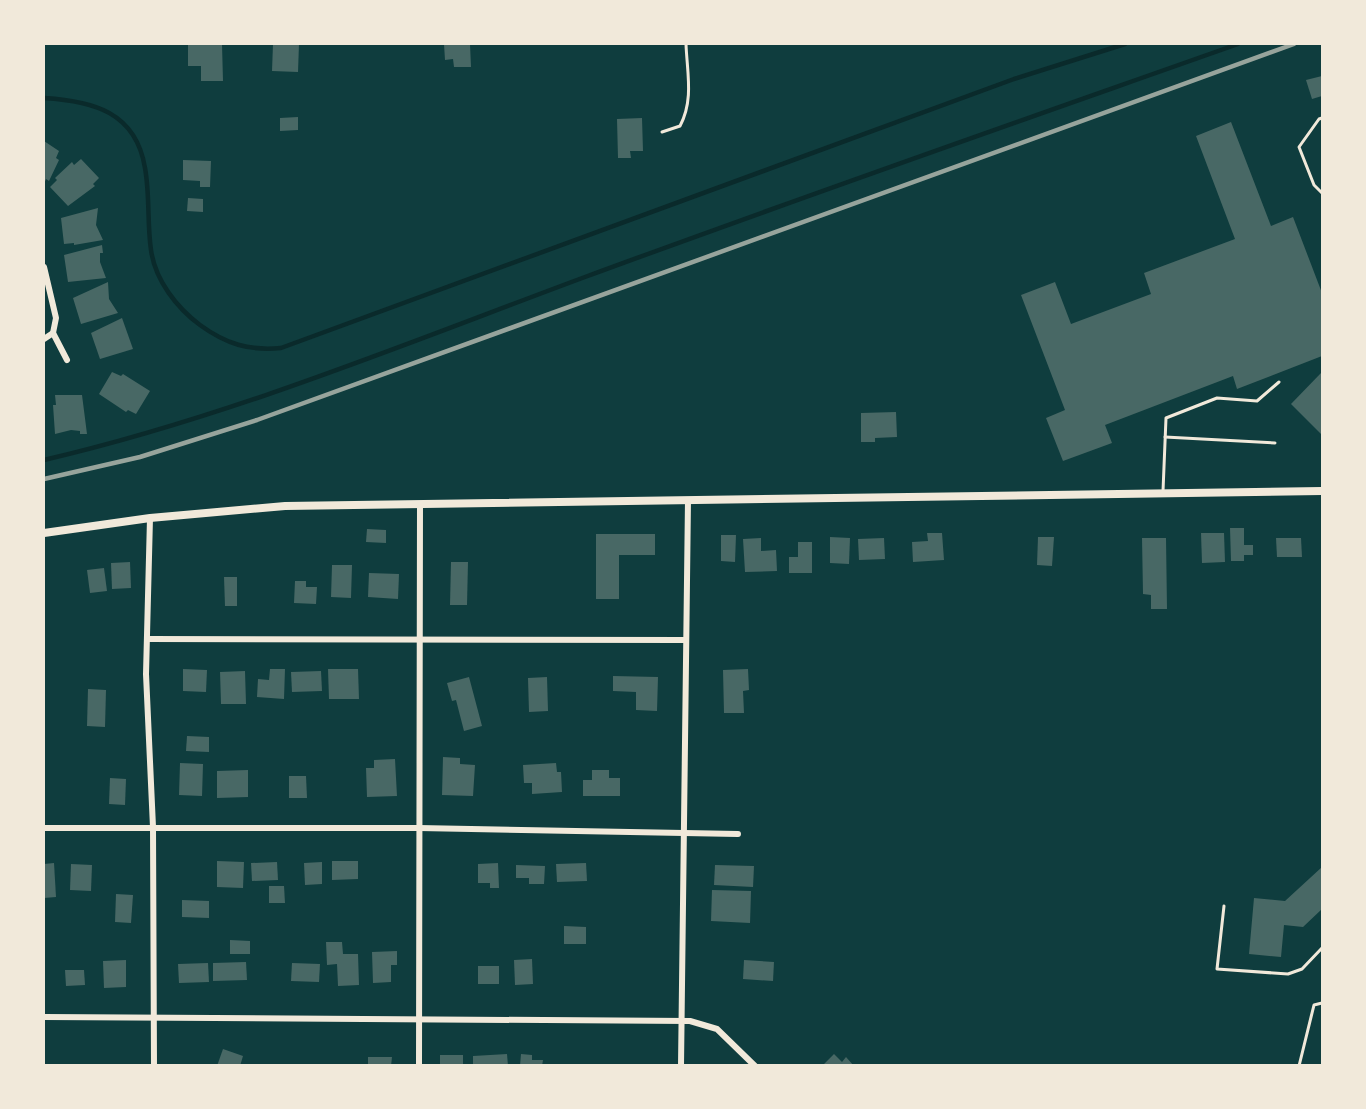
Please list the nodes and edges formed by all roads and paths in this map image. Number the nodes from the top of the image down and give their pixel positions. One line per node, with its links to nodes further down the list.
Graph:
1 (686, 44): 3 (lane)
2 (1323, 118): 4 (lane)
3 (662, 132)
4 (1323, 193)
5 (44, 267): 6 (street)
6 (53, 333): 7 (street); 8 (street)
7 (44, 339)
8 (67, 360)
9 (1279, 382): 10 (lane)
10 (1165, 437): 11 (lane); 13 (lane)
11 (1275, 443)
12 (1323, 491): 13 (street)
13 (1163, 493): 14 (street)
14 (688, 500): 15 (street); 20 (street)
15 (420, 504): 16 (street); 19 (street)
16 (150, 518): 17 (street); 18 (street)
17 (44, 533)
18 (148, 639): 19 (street); 21 (street)
19 (421, 640): 20 (street); 23 (street)
20 (685, 640): 24 (street)
21 (153, 827): 22 (street); 23 (street); 30 (street)
22 (44, 828)
23 (418, 828): 24 (street); 31 (street)
24 (685, 832): 25 (street); 32 (street)
25 (738, 834)
26 (1224, 906): 27 (lane)
27 (1323, 948)
28 (1323, 1003): 37 (lane)
29 (44, 1017): 30 (street)
30 (154, 1018): 31 (street); 33 (street)
31 (418, 1020): 32 (street); 34 (street)
32 (680, 1021): 35 (street); 36 (street)
33 (154, 1065)
34 (418, 1065)
35 (681, 1065)
36 (755, 1065)
37 (1299, 1065)

